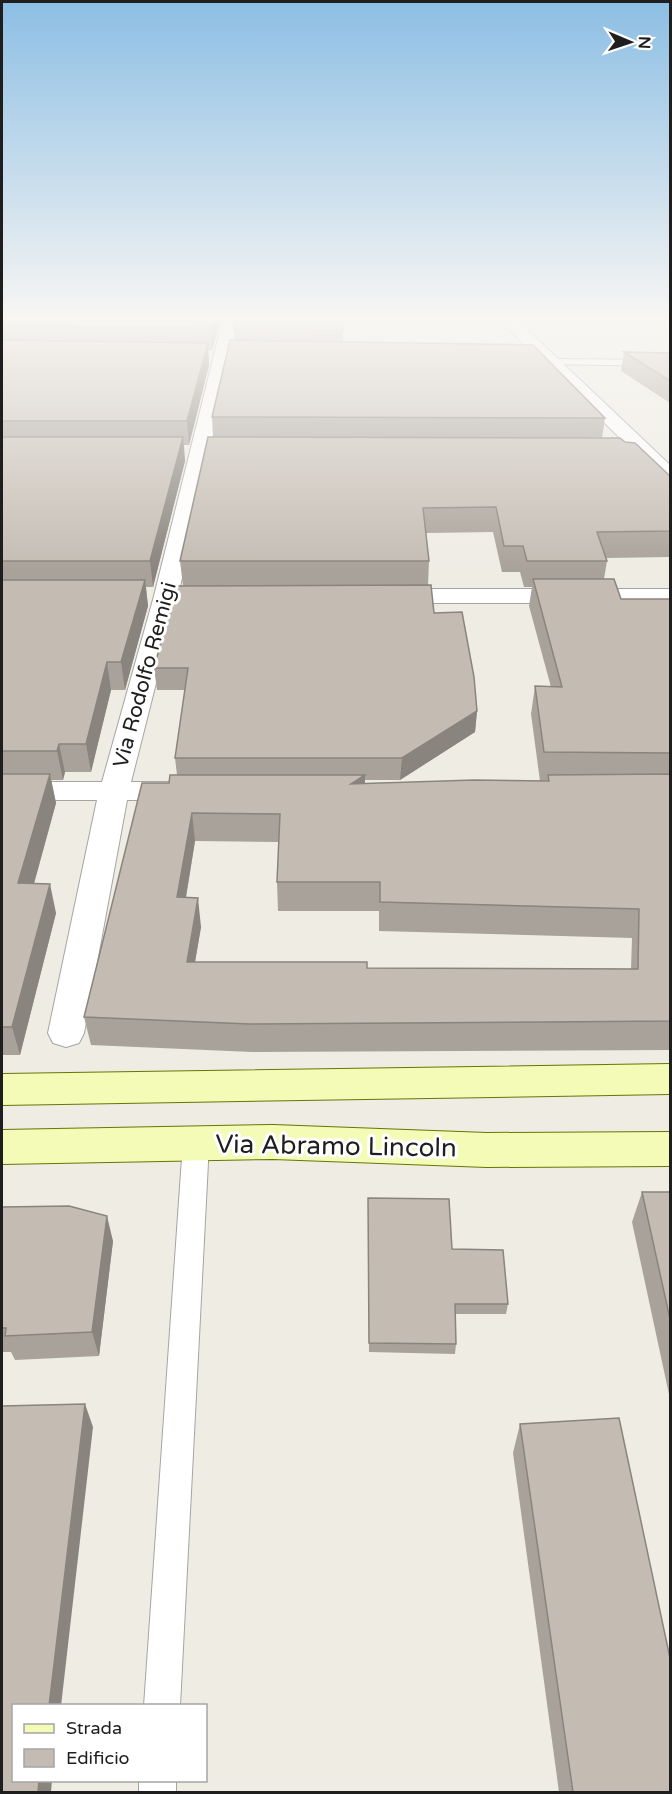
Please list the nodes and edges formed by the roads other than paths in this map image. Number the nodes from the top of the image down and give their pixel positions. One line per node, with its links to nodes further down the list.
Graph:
1 (210, 403): 4 (street, Via Rodolfo Remigi)
2 (593, 403): 7 (street)
3 (176, 452): 4 (street)
4 (200, 452): 5 (street); 11 (street, Via Rodolfo Remigi)
5 (224, 452)
6 (614, 454): 7 (street)
7 (648, 454): 8 (street)
8 (670, 476)
9 (364, 596): 10 (street)
10 (670, 596)
11 (114, 790): 12 (street); 13 (street); 14 (street, Via Rodolfo Remigi)
12 (2, 791)
13 (211, 791)
14 (66, 1033)
15 (670, 1079): 16 (main road)
16 (2, 1090)
17 (196, 1143): 18 (main road, Via Abramo Lincoln); 19 (main road, Via Abramo Lincoln); 20 (lane)
18 (2, 1147)
19 (670, 1149)
20 (162, 1704)

